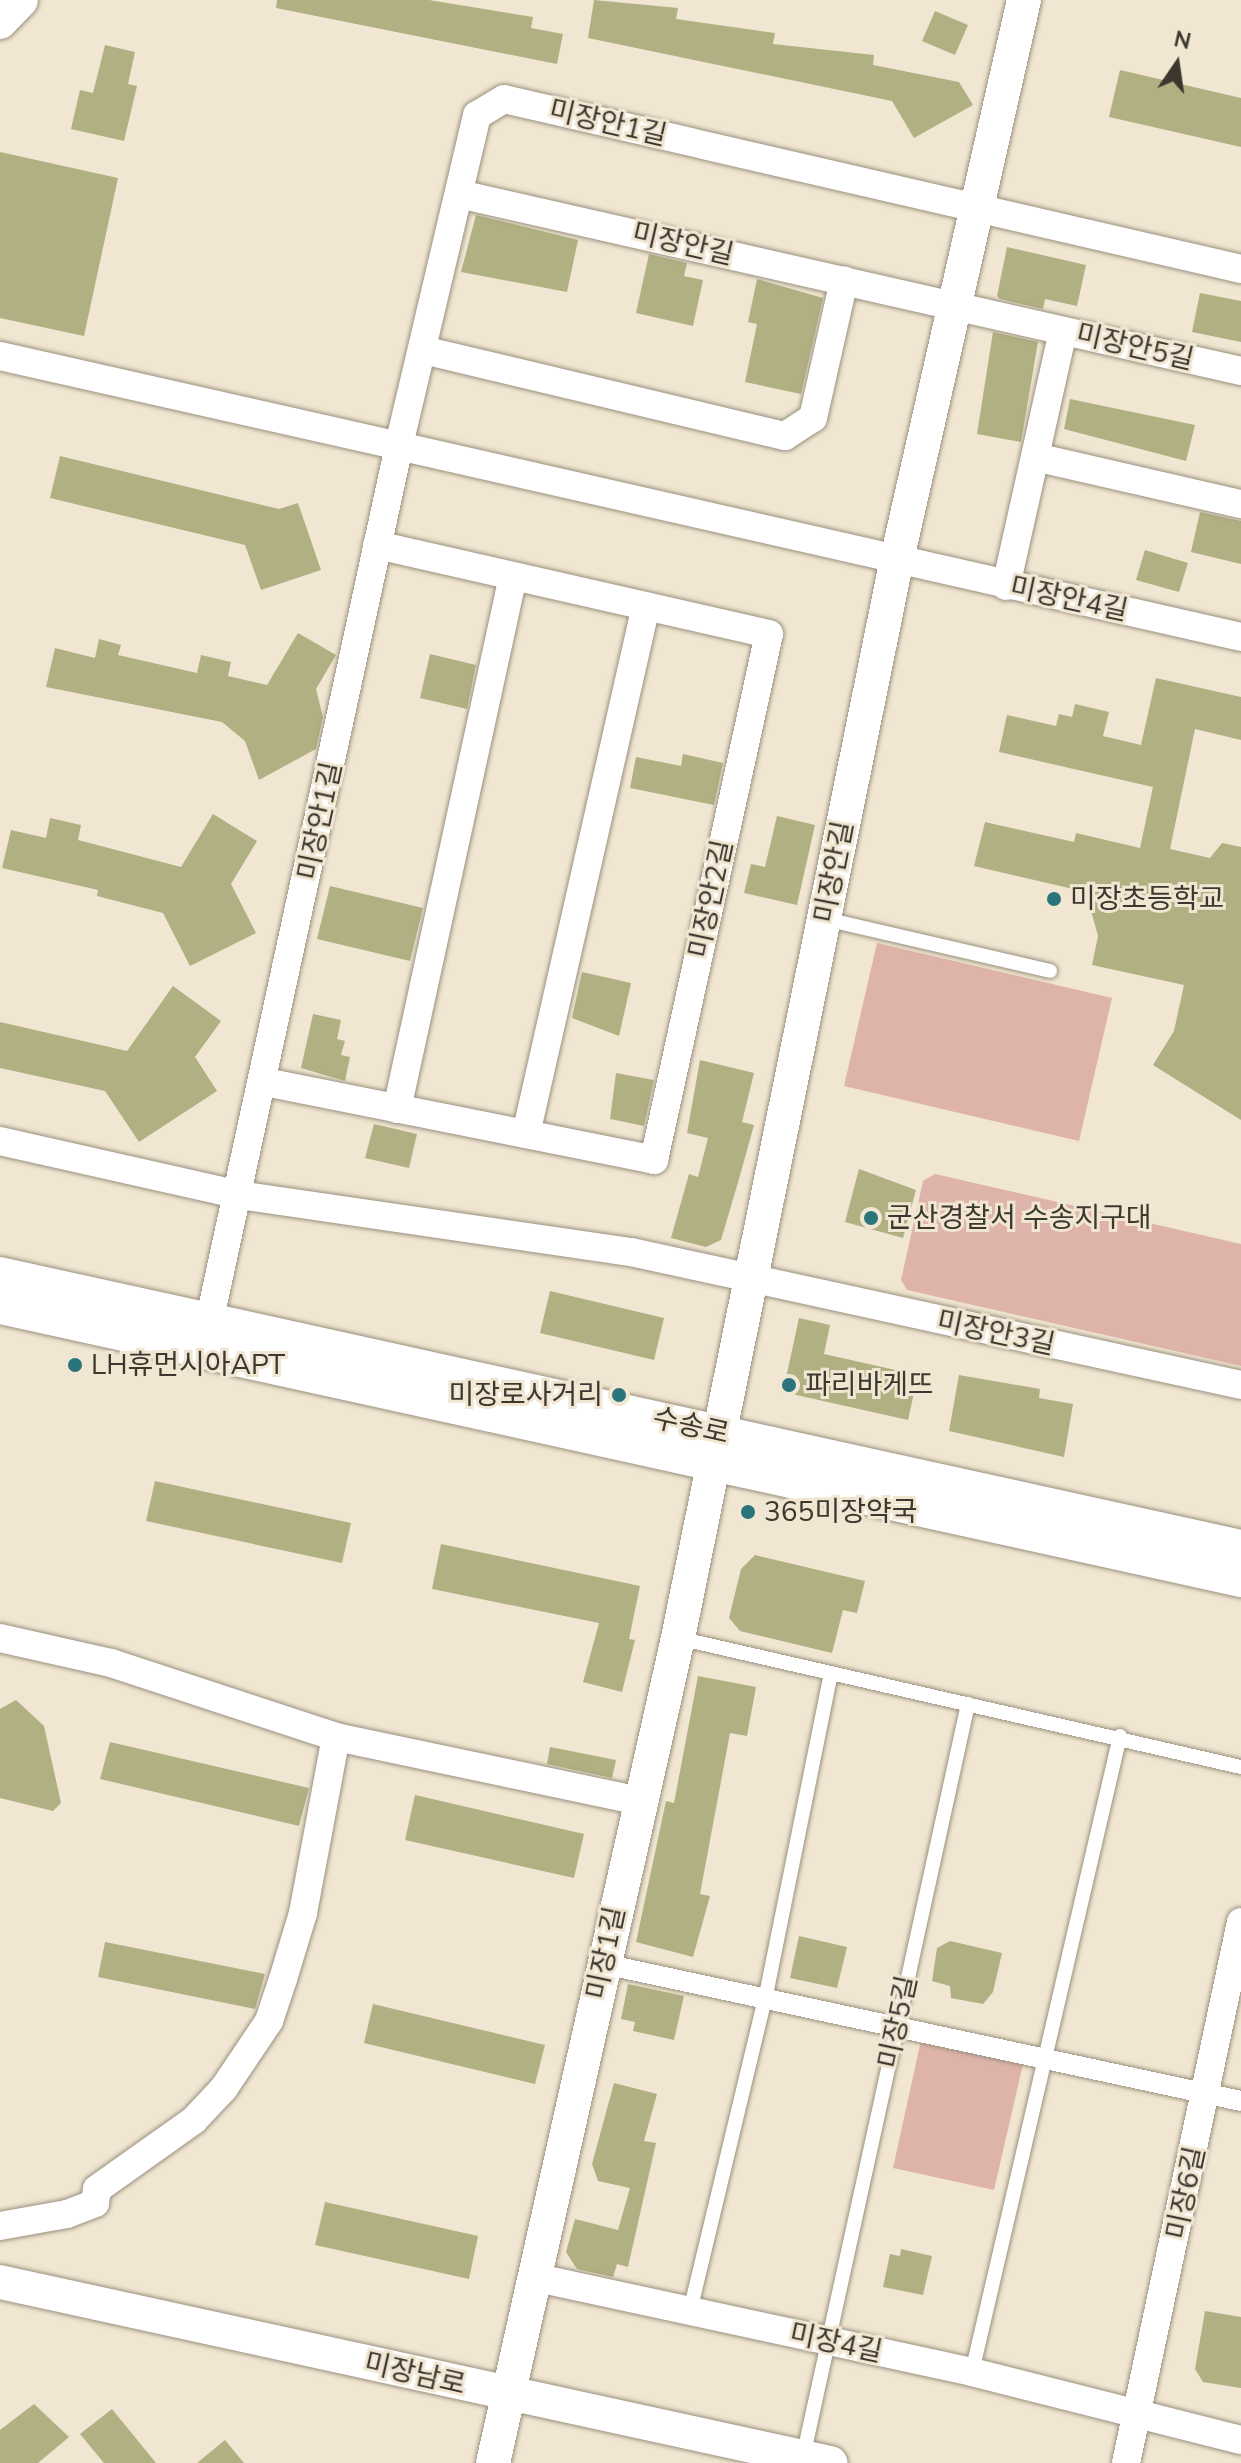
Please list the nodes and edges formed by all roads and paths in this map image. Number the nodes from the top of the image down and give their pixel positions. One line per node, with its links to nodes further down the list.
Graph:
1 (21, 0): 3 (street)
2 (1024, 0): 5 (street, 미장안길)
3 (0, 22)
4 (459, 194): 5 (street, 미장안1길); 7 (street, 미장안길); 10 (street, 미장안1길)
5 (977, 207): 6 (street, 미장안1길); 8 (street, 미장안길)
6 (1241, 269)
7 (844, 280): 8 (street, 미장안길); 10 (street)
8 (953, 303): 9 (street); 17 (street, 미장안길)
9 (1063, 331): 12 (street, 미장안5길); 14 (street, 미장안5길)
10 (423, 350): 13 (street, 미장안1길)
11 (0, 356): 13 (street)
12 (1241, 371)
13 (399, 446): 16 (street, 미장안1길); 17 (street)
14 (1035, 457): 15 (street); 19 (street, 미장안5길)
15 (1241, 504)
16 (377, 545): 18 (street, 미장안2길); 24 (street, 미장안1길)
17 (897, 559): 19 (street, 미장안4길); 22 (street, 미장안길)
18 (513, 576): 20 (street, 미장안2길); 25 (street)
19 (1006, 586): 21 (street, 미장안4길)
20 (646, 606): 26 (street); 26 (street, 미장안2길)
21 (1241, 637)
22 (824, 919): 23 (lane); 30 (street, 미장안길)
23 (1050, 971)
24 (265, 1082): 25 (street, 미장안2길); 28 (street, 미장안1길)
25 (397, 1109): 26 (street, 미장안2길)
26 (526, 1134)
27 (0, 1141): 28 (street)
28 (239, 1195): 30 (street); 32 (street, 미장안1길)
29 (0, 1274): 32 (street, 수송로)
30 (751, 1280): 33 (street, 미장안3길); 34 (street, 미장안길)
31 (0, 1307): 34 (street, 수송로)
32 (210, 1318): 34 (street, 수송로)
33 (1241, 1385)
34 (718, 1447): 35 (street, 수송로); 36 (street, 수송로); 38 (street, 미장1길)
35 (1241, 1547)
36 (1241, 1580)
37 (0, 1638): 42 (street)
38 (678, 1638): 39 (lane); 44 (street, 미장1길)
39 (830, 1677): 40 (lane); 47 (lane)
40 (968, 1704): 41 (lane); 48 (lane, 미장5길)
41 (1120, 1736): 43 (lane); 49 (lane)
42 (336, 1737): 44 (street); 52 (street)
43 (1241, 1767)
44 (639, 1801): 46 (street, 미장1길)
45 (1241, 1922): 50 (street, 미장6길)
46 (604, 1964): 47 (street); 53 (street, 미장1길)
47 (766, 1995): 48 (street); 55 (lane)
48 (897, 2023): 49 (street); 56 (lane, 미장5길)
49 (1042, 2056): 50 (street); 57 (lane)
50 (1207, 2093): 51 (street); 59 (street, 미장6길)
51 (1241, 2101)
52 (0, 2226)
53 (533, 2277): 55 (street, 미장4길); 58 (street, 미장1길)
54 (0, 2282): 58 (street, 미장남로)
55 (690, 2311): 56 (street, 미장4길)
56 (829, 2341): 57 (street, 미장4길); 61 (lane, 미장5길)
57 (972, 2372): 59 (street, 미장4길)
58 (506, 2395): 61 (street, 미장남로); 62 (street, 미장1길)
59 (1138, 2414): 60 (street, 미장4길); 63 (street, 미장6길)
60 (1241, 2440)
61 (812, 2461)
62 (493, 2463)
63 (1126, 2463)

